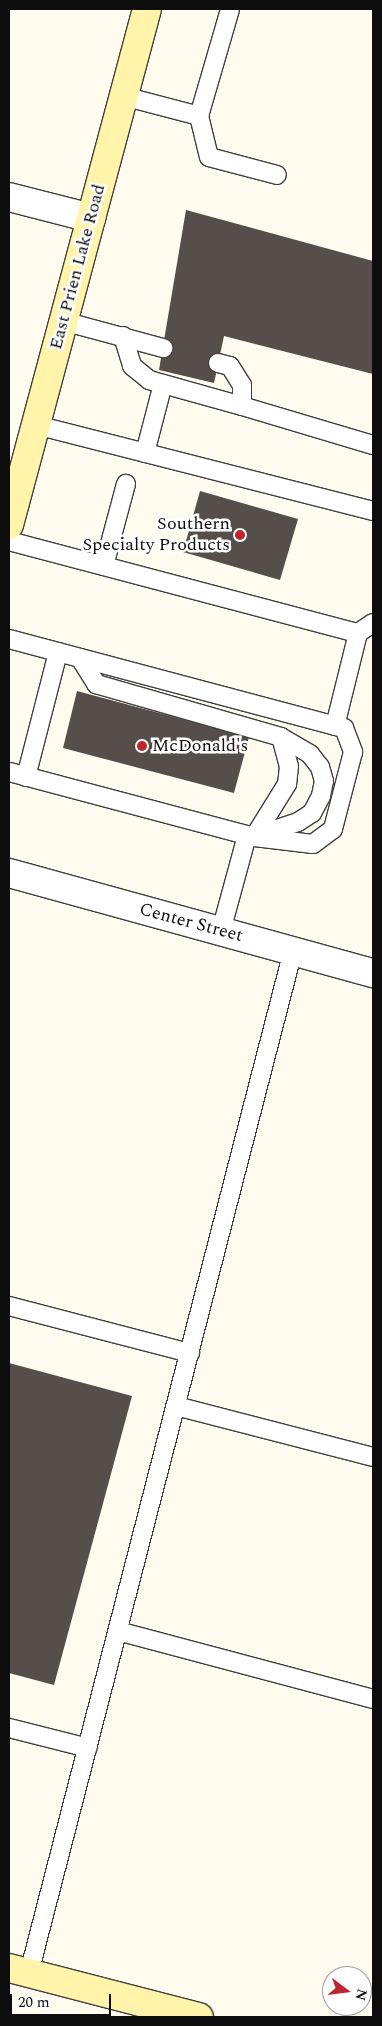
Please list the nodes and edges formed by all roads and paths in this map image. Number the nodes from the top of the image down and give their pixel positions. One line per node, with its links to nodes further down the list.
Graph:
1 (147, 9): 3 (street, East Prien Lake Road)
2 (230, 9): 4 (lane)
3 (123, 96): 4 (lane); 7 (street, East Prien Lake Road)
4 (200, 116): 5 (lane)
5 (277, 175)
6 (9, 197): 7 (street)
7 (91, 218): 8 (street, East Prien Lake Road)
8 (64, 321): 9 (lane); 14 (street, East Prien Lake Road)
9 (123, 336): 10 (lane); 12 (lane)
10 (163, 348)
11 (218, 363): 13 (lane)
12 (163, 384): 13 (lane); 16 (lane)
13 (242, 406): 15 (lane)
14 (36, 425): 16 (lane); 19 (street, East Prien Lake Road)
15 (373, 445)
16 (146, 453): 18 (lane)
17 (126, 484): 21 (lane)
18 (373, 511)
19 (9, 525)
20 (9, 541): 21 (lane)
21 (104, 566): 23 (lane)
22 (373, 623): 23 (lane)
23 (358, 633): 27 (lane)
24 (9, 638): 25 (lane)
25 (58, 652): 26 (lane); 30 (lane)
26 (80, 658): 27 (lane); 28 (lane)
27 (335, 726): 31 (lane)
28 (281, 737): 31 (lane); 31 (lane)
29 (9, 772): 30 (lane)
30 (26, 777): 31 (lane)
31 (250, 836): 33 (lane)
32 (9, 873): 33 (street, Center Street)
33 (221, 931): 34 (street, Center Street)
34 (294, 951): 35 (street, Center Street); 37 (lane)
35 (373, 973)
36 (9, 1306): 37 (lane)
37 (190, 1353): 38 (lane)
38 (176, 1406): 39 (lane); 40 (lane)
39 (373, 1457)
40 (118, 1632): 41 (lane); 43 (lane)
41 (373, 1698)
42 (9, 1728): 43 (lane)
43 (88, 1748): 44 (lane)
44 (19, 1971): 45 (street)
45 (146, 2011): 46 (street)
46 (199, 2017)

